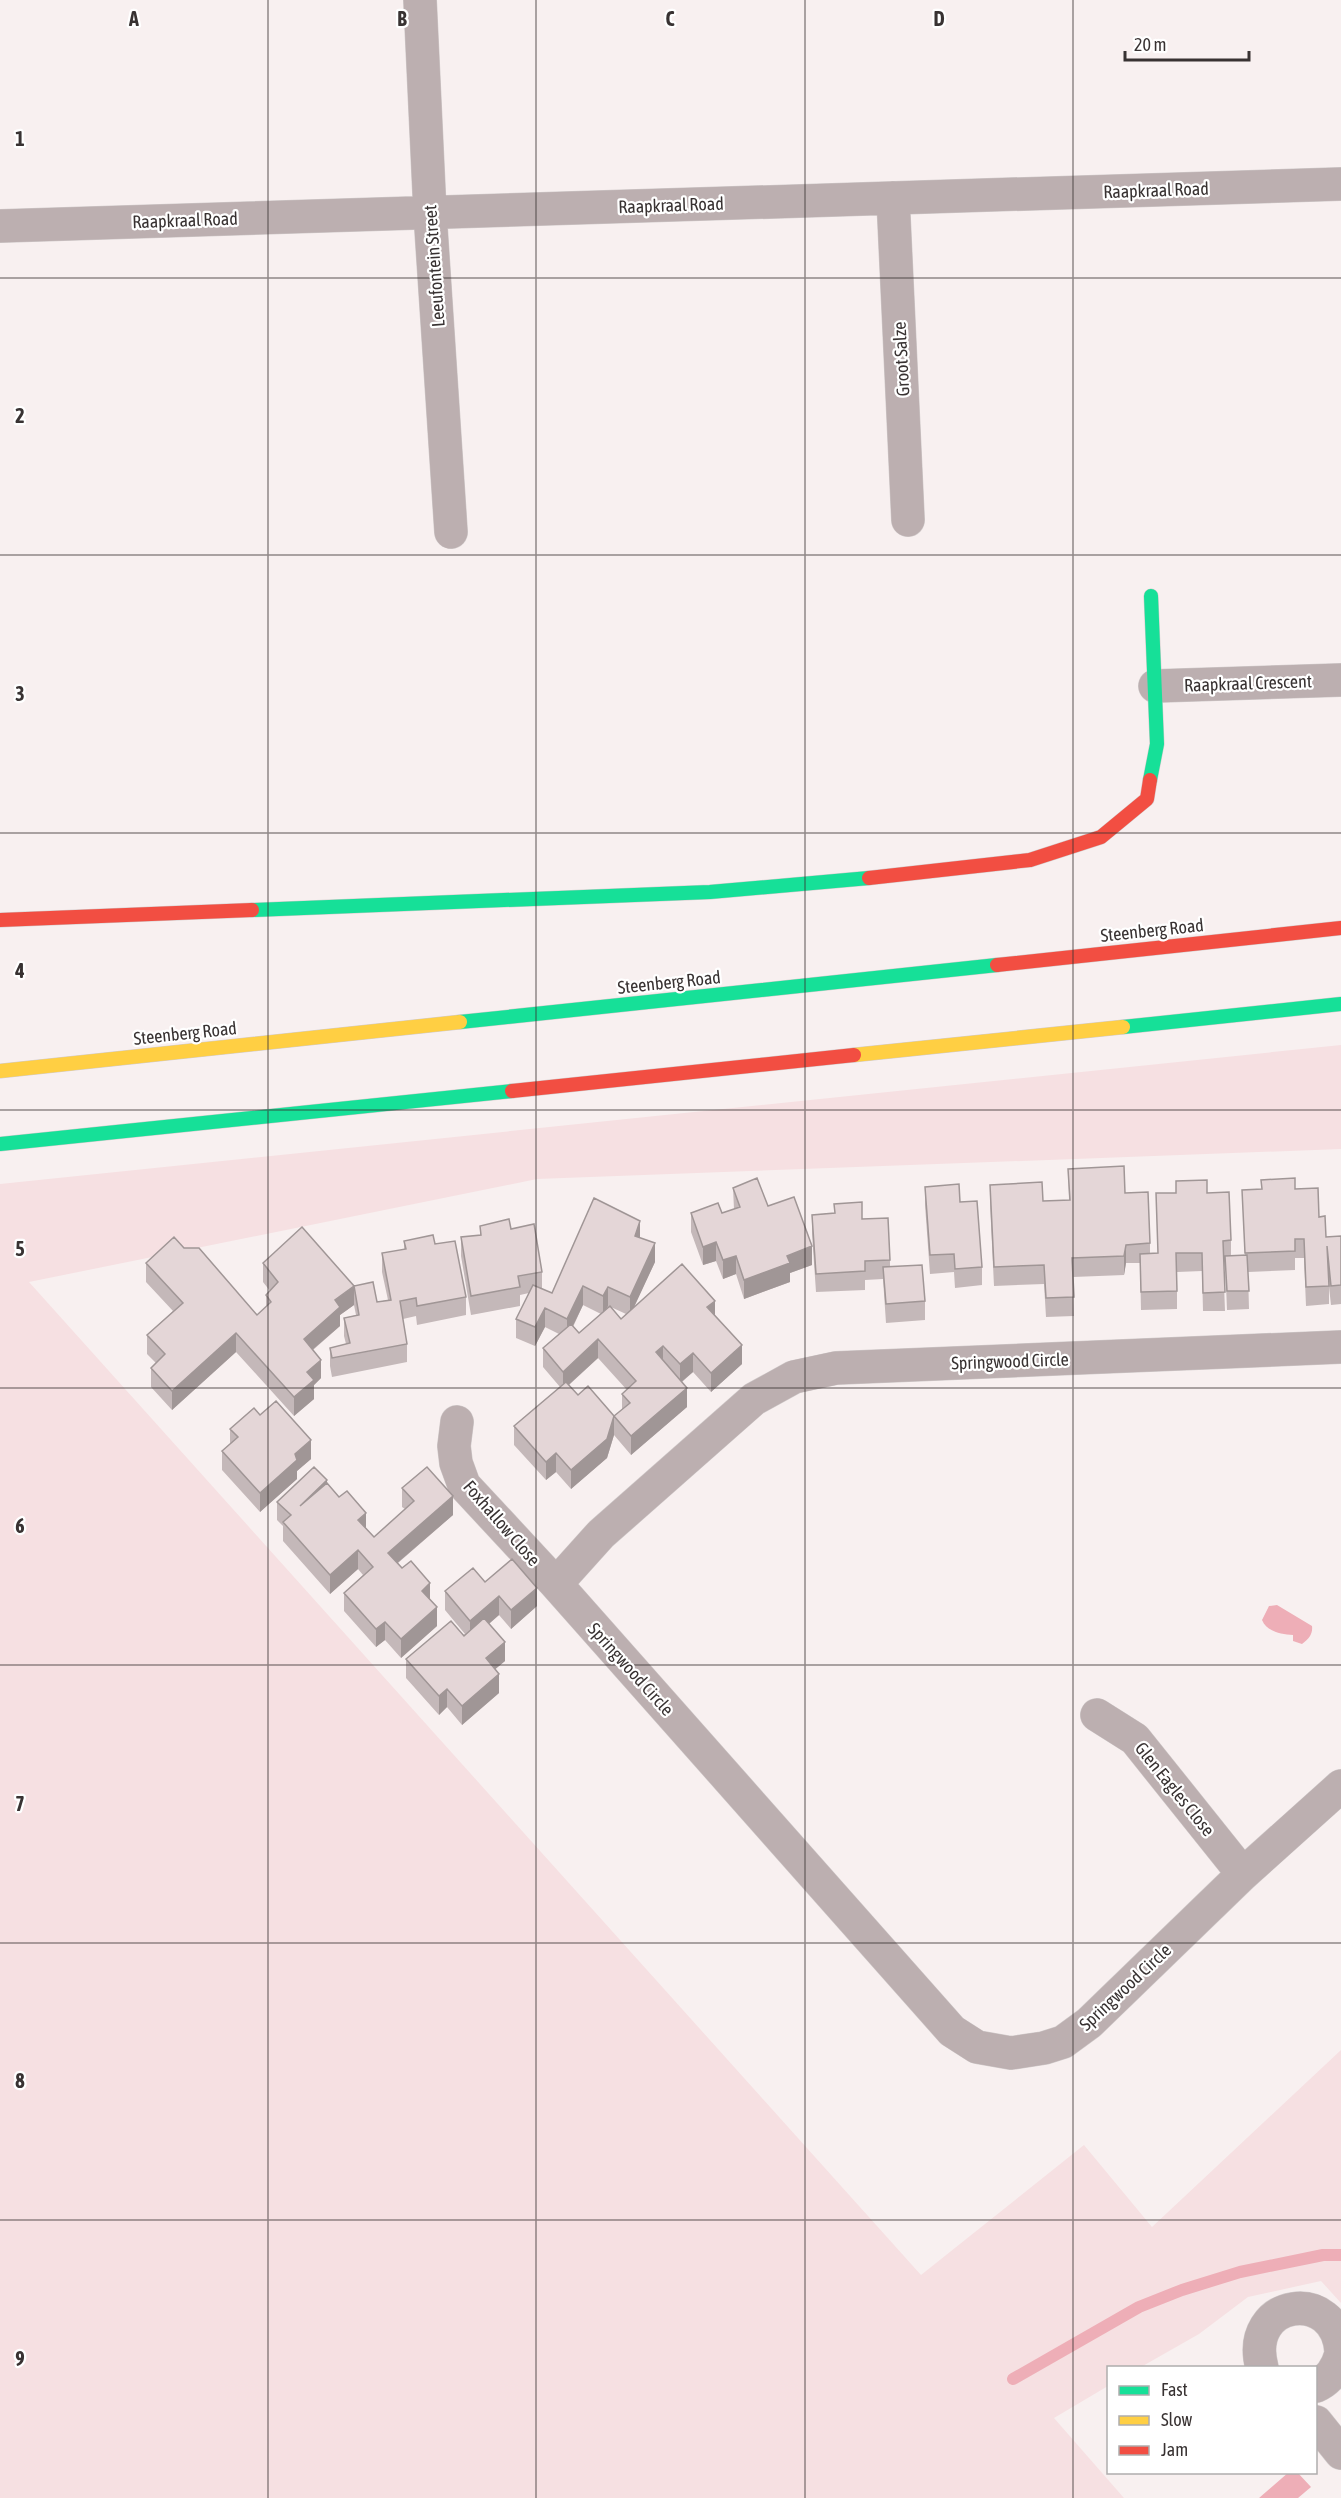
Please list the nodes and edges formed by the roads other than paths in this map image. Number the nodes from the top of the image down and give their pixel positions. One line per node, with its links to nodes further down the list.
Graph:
1 (420, 0): 4 (street, Leeufontein Street)
2 (1341, 184): 3 (street, Raapkraal Road)
3 (893, 198): 4 (street, Raapkraal Road); 6 (street, Groot Salze)
4 (430, 213): 5 (street, Raapkraal Road); 7 (street, Leeufontein Street)
5 (0, 226)
6 (908, 520)
7 (451, 532)
8 (1151, 596): 10 (main road)
9 (1341, 680): 10 (street, Raapkraal Crescent)
10 (1155, 686): 11 (main road)
11 (0, 920)
12 (1341, 928): 14 (main road, Steenberg Road)
13 (1341, 1004): 15 (main road)
14 (0, 1071)
15 (0, 1144)
16 (1341, 1347): 18 (street, Springwood Circle)
17 (457, 1422): 18 (street, Foxhallow Close)
18 (556, 1584): 21 (street, Springwood Circle)
19 (1097, 1715): 21 (street, Glen Eagles Close)
20 (1341, 1786): 21 (street, Springwood Circle)
21 (1243, 1874)
22 (1341, 2353): 23 (street); 24 (street)
23 (1262, 2366)
24 (1317, 2385)
25 (1317, 2423): 26 (street)
26 (1341, 2453)

